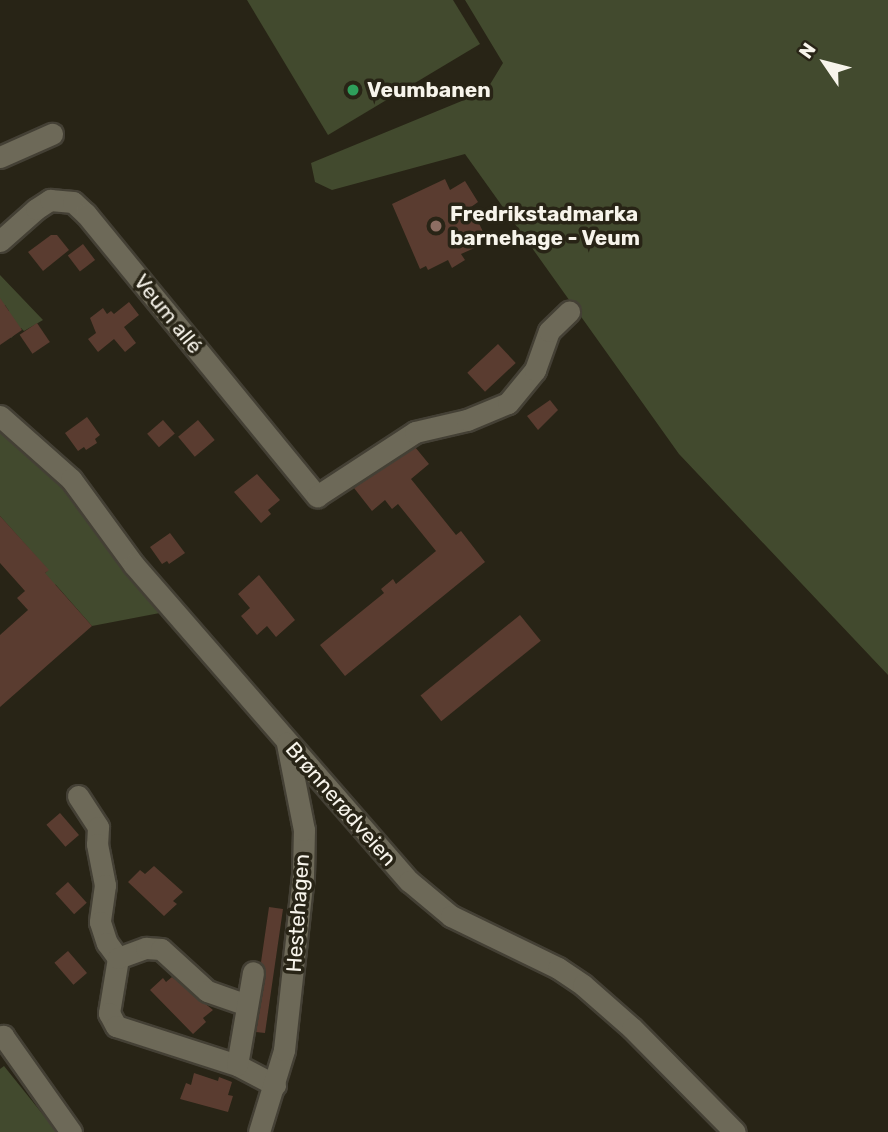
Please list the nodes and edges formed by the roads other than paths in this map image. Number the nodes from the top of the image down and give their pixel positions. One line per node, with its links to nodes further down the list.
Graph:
1 (52, 134): 2 (street)
2 (0, 157)
3 (0, 241): 4 (street, Veum allé)
4 (569, 312)
5 (0, 416): 6 (street, Brønnerødveien)
6 (286, 741): 13 (street, Hestehagen); 16 (street, Brønnerødveien)
7 (78, 796): 8 (street)
8 (118, 958): 10 (street); 12 (street)
9 (253, 972): 10 (street, Hestehagen)
10 (247, 1005): 12 (street, Hestehagen)
11 (0, 1038): 14 (street)
12 (237, 1065): 13 (street)
13 (275, 1085): 15 (street, Hestehagen)
14 (71, 1132)
15 (259, 1132)
16 (735, 1132)

